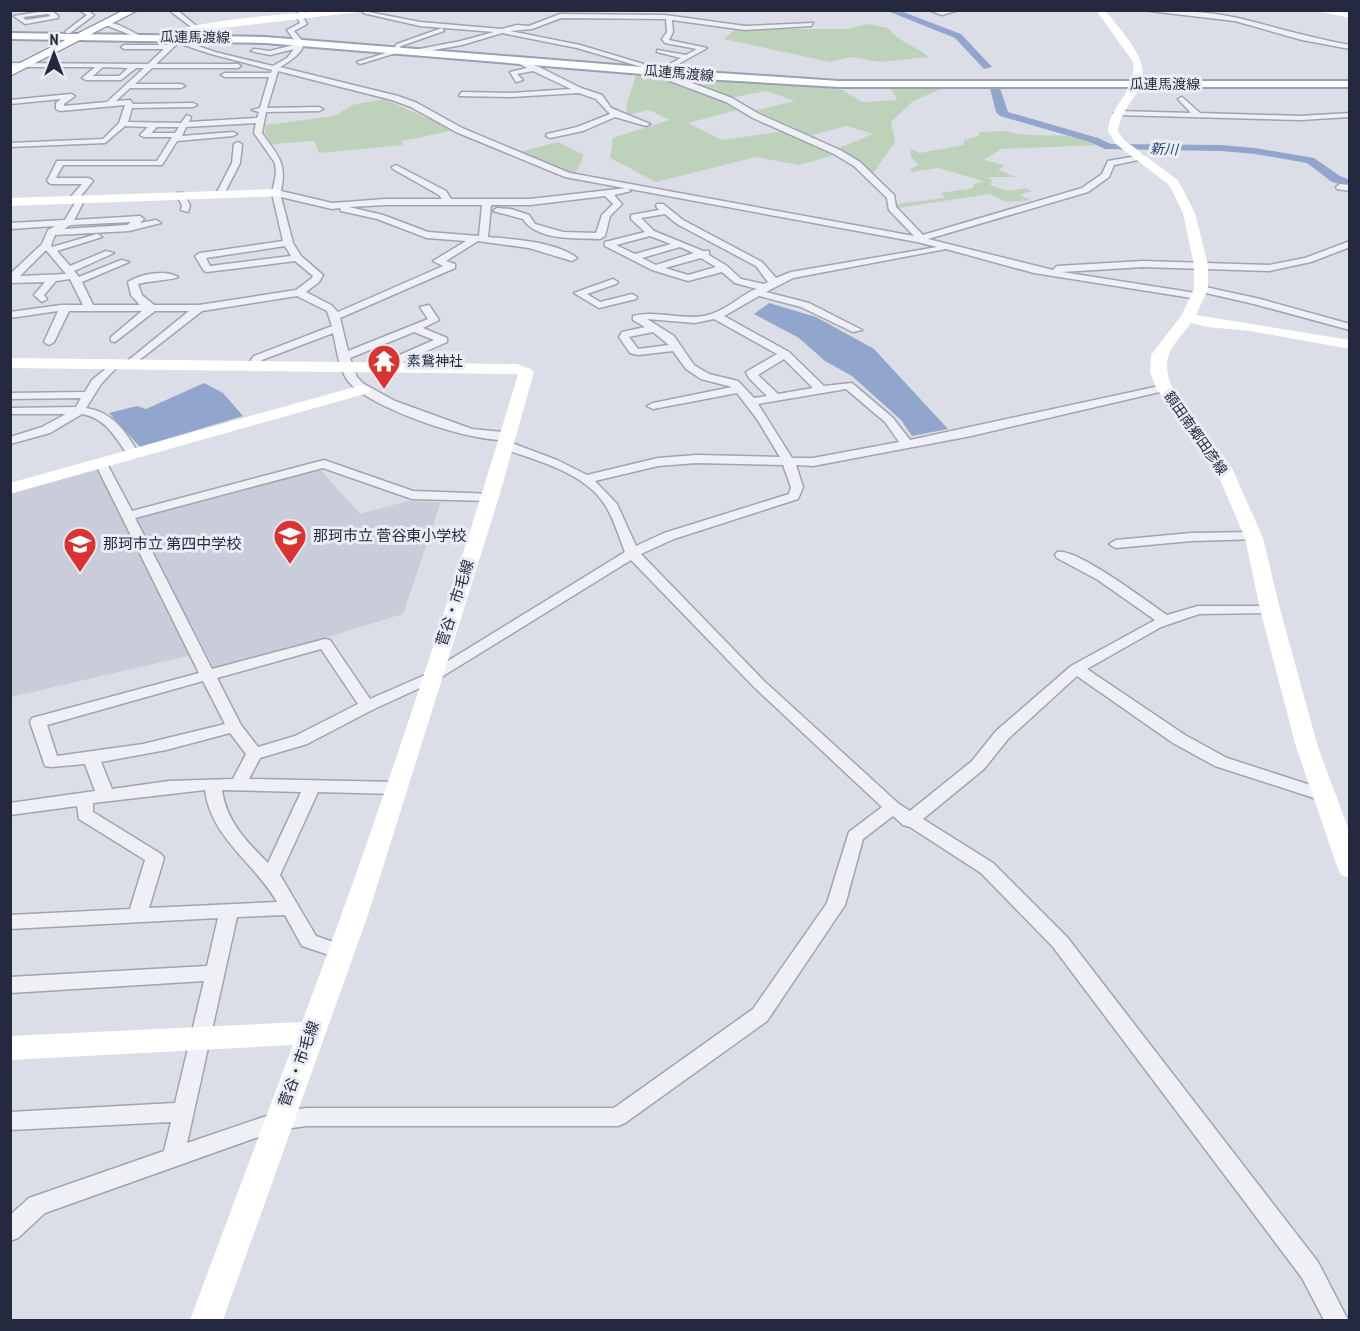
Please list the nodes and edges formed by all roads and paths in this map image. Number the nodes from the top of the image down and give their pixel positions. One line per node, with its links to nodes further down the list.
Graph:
1 (82, 10): 21 (street)
2 (126, 10): 21 (highway)
3 (133, 10): 16 (highway)
4 (172, 10): 19 (street)
5 (932, 10): 6 (street)
6 (956, 10)
7 (1100, 10): 47 (street)
8 (1144, 10): 27 (street)
9 (1325, 10): 14 (street)
10 (47, 11): 10 (street)
11 (368, 11): 12 (street); 18 (street)
12 (301, 14): 19 (street); 25 (street)
13 (621, 14): 15 (street); 20 (street)
14 (1350, 16)
15 (669, 18): 17 (street); 32 (street)
16 (105, 23): 21 (highway); 23 (street)
17 (811, 24)
18 (448, 28): 20 (street); 28 (street)
19 (197, 29): 24 (street)
20 (502, 32): 30 (street); 41 (street)
21 (73, 35): 22 (main road, 瓜連馬渡線); 23 (main road, 瓜連馬渡線); 38 (highway)
22 (10, 36)
23 (138, 36): 24 (main road, 瓜連馬渡線)
24 (170, 42): 25 (main road, 瓜連馬渡線); 26 (street); 37 (street); 40 (street)
25 (300, 43): 28 (main road, 瓜連馬渡線); 29 (street); 40 (street)
26 (124, 47)
27 (1350, 47)
28 (395, 49): 30 (main road, 瓜連馬渡線); 34 (street)
29 (254, 51)
30 (416, 51): 33 (main road, 瓜連馬渡線)
31 (659, 51): 32 (street)
32 (688, 57): 41 (street)
33 (516, 59): 39 (street); 41 (main road, 瓜連馬渡線)
34 (360, 62)
35 (102, 65): 36 (street); 36 (street); 38 (street)
36 (135, 65): 37 (street)
37 (150, 65): 40 (street); 43 (street)
38 (15, 68)
39 (537, 68): 45 (street); 50 (street)
40 (272, 69): 42 (street); 60 (street); 86 (street)
41 (661, 71): 47 (main road, 瓜連馬渡線); 105 (street)
42 (220, 75)
43 (138, 77): 44 (street); 48 (street)
44 (148, 77)
45 (519, 80)
46 (1350, 84): 47 (main road, 瓜連馬渡線)
47 (1138, 85): 64 (street)
48 (129, 86): 49 (street); 55 (street)
49 (181, 86)
50 (580, 91): 51 (street); 65 (street)
51 (535, 93): 52 (street); 57 (street)
52 (462, 94)
53 (1182, 99): 67 (street)
54 (10, 102): 55 (street)
55 (110, 103): 59 (street)
56 (329, 103): 60 (street)
57 (553, 104)
58 (193, 105): 59 (street)
59 (129, 106): 71 (street)
60 (264, 107): 61 (street); 62 (street); 69 (street)
61 (319, 109)
62 (242, 112)
63 (220, 113): 70 (street)
64 (1118, 113): 67 (street); 80 (street, 額田南郷田彦線)
65 (616, 114): 74 (street); 76 (street)
66 (189, 115): 73 (street)
67 (1198, 115): 68 (street)
68 (1350, 115)
69 (260, 120): 70 (street); 87 (street)
70 (218, 123): 73 (street)
71 (123, 124): 72 (street); 79 (street)
72 (155, 124): 73 (street); 77 (street)
73 (184, 124): 77 (street)
74 (646, 124)
75 (233, 134): 77 (street)
76 (550, 136)
77 (178, 137): 83 (street)
78 (238, 144): 88 (street)
79 (10, 145)
80 (1132, 151): 105 (street); 120 (street, 額田南郷田彦線)
81 (127, 153): 82 (street)
82 (113, 163): 83 (street); 91 (street)
83 (159, 163): 85 (street)
84 (396, 167): 93 (street)
85 (151, 174)
86 (648, 191): 89 (street); 97 (street); 105 (street)
87 (276, 193): 88 (street); 94 (street); 107 (street)
88 (220, 194): 90 (street)
89 (608, 194): 95 (street); 101 (street)
90 (180, 195): 91 (street); 96 (street)
91 (77, 199): 92 (street); 98 (street)
92 (10, 202)
93 (448, 203): 94 (street); 95 (street)
94 (332, 206): 106 (street)
95 (487, 207): 101 (street); 106 (street)
96 (185, 210)
97 (667, 212): 104 (street); 112 (street)
98 (68, 223): 100 (street); 102 (street); 103 (street)
99 (156, 223): 102 (street)
100 (10, 225)
101 (532, 226): 108 (street)
102 (129, 228): 103 (street); 111 (street)
103 (51, 232): 111 (street)
104 (651, 233): 109 (street); 116 (street)
105 (920, 238): 113 (street)
106 (480, 239): 108 (street); 142 (street)
107 (288, 243): 117 (street); 117 (street)
108 (522, 244): 118 (street)
109 (680, 244): 115 (street); 116 (street)
110 (1350, 244): 120 (street)
111 (49, 247): 125 (street); 128 (street)
112 (732, 248): 115 (street); 129 (street)
113 (947, 248): 123 (street); 129 (street)
114 (109, 253): 125 (street)
115 (701, 254): 121 (street); 122 (street)
116 (634, 257): 121 (street)
117 (297, 258): 132 (street)
118 (572, 258)
119 (124, 261): 125 (street)
120 (1201, 264): 123 (street); 133 (street, 額田南郷田彦線)
121 (655, 268): 122 (street)
122 (724, 268): 131 (street)
123 (1034, 270): 133 (street)
124 (599, 275): 130 (street)
125 (73, 276): 127 (street); 138 (street)
126 (173, 277): 139 (street)
127 (53, 279): 128 (street); 135 (street)
128 (11, 280)
129 (773, 281): 131 (street)
130 (613, 282): 134 (street); 134 (street)
131 (759, 290): 144 (street); 150 (street)
132 (301, 292): 140 (street); 142 (street)
133 (1200, 292): 145 (street, 額田南郷田彦線); 146 (street)
134 (632, 297): 143 (street)
135 (42, 299)
136 (425, 307): 148 (street)
137 (65, 308): 138 (street); 141 (street); 152 (street)
138 (90, 308): 139 (street)
139 (152, 308): 140 (street); 151 (street)
140 (199, 308): 158 (street)
141 (10, 315)
142 (336, 315): 147 (street)
143 (649, 315): 144 (street); 149 (street)
144 (716, 316): 155 (street)
145 (1188, 317): 153 (street); 161 (street, 額田南郷田彦線)
146 (1350, 327)
147 (337, 328): 156 (street); 159 (street)
148 (413, 328): 156 (street); 160 (street)
149 (654, 329): 154 (street); 154 (street)
150 (858, 330)
151 (115, 339)
152 (49, 342)
153 (1350, 345)
154 (676, 347): 162 (street)
155 (784, 354): 163 (street); 167 (street)
156 (345, 362): 159 (street, 菅谷・市毛線); 160 (street, 菅谷・市毛線); 164 (street)
157 (10, 363): 158 (street, 菅谷・市毛線)
158 (122, 365): 159 (street, 菅谷・市毛線); 165 (street)
159 (251, 367)
160 (396, 368): 172 (street, 菅谷・市毛線)
161 (1164, 388): 174 (street); 182 (street, 額田南郷田彦線)
162 (741, 389): 168 (street); 169 (street)
163 (821, 389): 167 (street); 174 (street)
164 (362, 390): 172 (street); 175 (street)
165 (88, 395): 166 (street); 171 (street)
166 (10, 396)
167 (775, 397): 168 (street)
168 (751, 402): 177 (street)
169 (653, 406)
170 (10, 411): 171 (street)
171 (79, 411): 173 (street); 175 (street)
172 (506, 440): 178 (street); 180 (street, 菅谷・市毛線)
173 (10, 441)
174 (907, 445): 177 (street)
175 (134, 454): 176 (street)
176 (101, 463): 179 (street); 181 (street)
177 (787, 463): 178 (street); 184 (street)
178 (586, 479): 184 (street)
179 (10, 489)
180 (490, 497): 181 (street); 190 (street, 菅谷・市毛線)
181 (128, 516): 189 (street)
182 (1253, 536): 183 (street); 186 (street, 額田南郷田彦線)
183 (1116, 543)
184 (632, 553): 190 (street); 203 (street)
185 (1062, 555): 187 (street)
186 (1270, 609): 187 (street); 199 (street, 額田南郷田彦線)
187 (1166, 621): 188 (street)
188 (1076, 669): 199 (street); 203 (street)
189 (210, 676): 191 (street); 192 (street); 194 (street)
190 (430, 678): 191 (street); 198 (street, 菅谷・市毛線)
191 (367, 706): 193 (street)
192 (234, 727): 193 (street); 194 (street)
193 (254, 754): 196 (street)
194 (91, 759): 200 (street)
195 (213, 784): 196 (street); 200 (street); 205 (street)
196 (238, 784): 197 (street)
197 (312, 786): 198 (street); 205 (street)
198 (395, 788): 210 (street, 菅谷・市毛線)
199 (1323, 795): 204 (street, 額田南郷田彦線)
200 (105, 796): 201 (street)
201 (85, 799): 202 (street); 208 (street)
202 (10, 808)
203 (901, 815): 218 (street); 222 (street)
204 (1350, 869)
205 (270, 877): 206 (street)
206 (289, 908): 207 (street); 210 (street)
207 (229, 912): 208 (street); 211 (street)
208 (137, 916): 209 (street)
209 (10, 922)
210 (341, 952): 213 (street, 菅谷・市毛線)
211 (215, 973): 212 (street); 214 (street)
212 (10, 985)
213 (311, 1033): 214 (street); 218 (street, 菅谷・市毛線)
214 (200, 1037): 215 (street); 216 (street)
215 (10, 1048)
216 (184, 1112): 217 (street); 219 (street)
217 (10, 1121)
218 (278, 1121): 219 (street); 221 (street, 菅谷・市毛線)
219 (173, 1158): 220 (street)
220 (10, 1231)
221 (207, 1320)
222 (1336, 1320)

